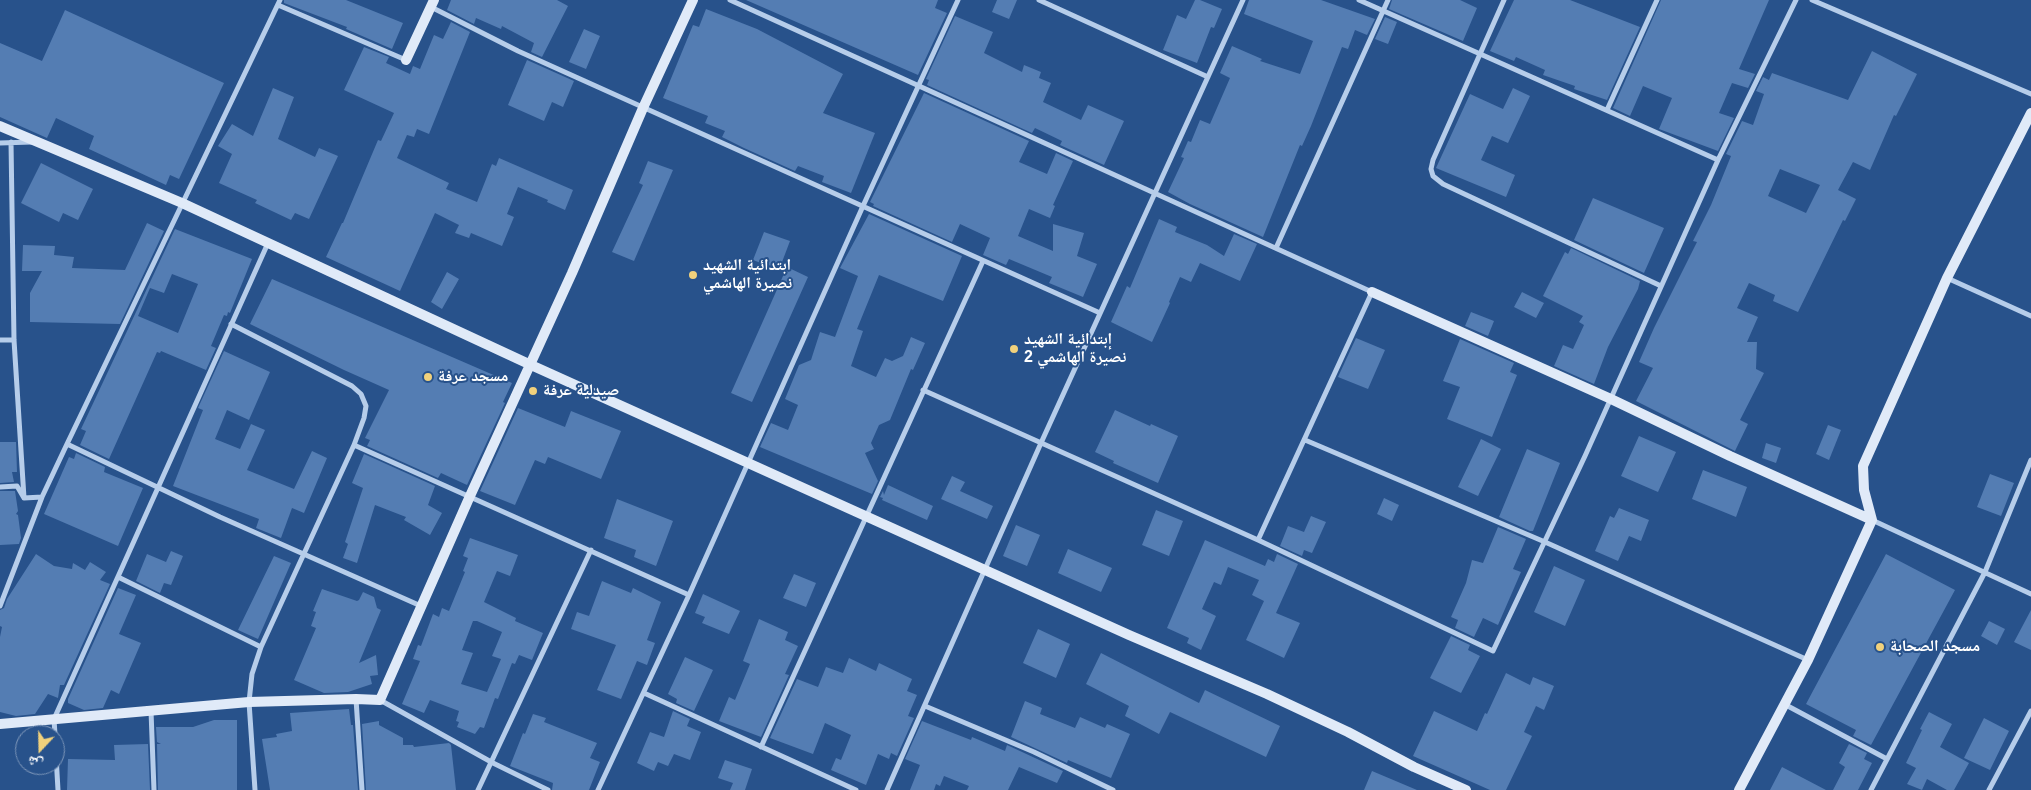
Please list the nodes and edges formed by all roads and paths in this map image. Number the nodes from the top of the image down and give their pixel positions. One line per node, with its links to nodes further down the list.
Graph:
1 (693, 0): 20 (street)
2 (730, 0): 18 (street)
3 (958, 0): 18 (street)
4 (1039, 0): 17 (street)
5 (1243, 0): 17 (street)
6 (1359, 0): 14 (street)
7 (1388, 0): 14 (street)
8 (1504, 0): 15 (street)
9 (1657, 0): 21 (street)
10 (1796, 0): 27 (street)
11 (1812, 0): 19 (street)
12 (279, 2): 16 (street); 29 (street)
13 (432, 3): 16 (street); 20 (street)
14 (1382, 11): 15 (street); 32 (street)
15 (1480, 53): 21 (street); 35 (street)
16 (406, 60)
17 (1208, 78): 28 (street)
18 (920, 85): 28 (street); 30 (street)
19 (2031, 94)
20 (643, 108): 30 (street); 42 (street)
21 (1608, 110): 27 (street)
22 (2031, 113): 34 (street)
23 (0, 126): 26 (street)
24 (0, 142): 25 (street)
25 (11, 142): 26 (street); 41 (street)
26 (37, 142): 29 (street)
27 (1718, 160): 35 (street)
28 (1154, 193): 32 (street); 37 (street)
29 (182, 203): 31 (street); 47 (street)
30 (863, 206): 33 (street); 50 (street)
31 (268, 242): 39 (street); 42 (street)
32 (1276, 248): 36 (street)
33 (983, 261): 37 (street); 43 (street)
34 (1947, 278): 38 (street); 57 (street)
35 (1662, 286): 44 (street)
36 (1372, 292): 44 (street); 45 (street)
37 (1100, 313): 46 (street)
38 (2031, 316)
39 (231, 324): 48 (street); 51 (street)
40 (0, 340): 41 (street)
41 (14, 340): 55 (street)
42 (530, 365): 50 (street); 53 (street)
43 (924, 390): 46 (street); 56 (street)
44 (1611, 399): 57 (street); 59 (street)
45 (1305, 440): 58 (street); 59 (street)
46 (1040, 443): 58 (street); 62 (street)
47 (67, 444): 51 (street); 54 (street)
48 (354, 445): 53 (street); 61 (street)
49 (2031, 460): 63 (street)
50 (749, 462): 56 (street); 66 (street)
51 (158, 486): 61 (street); 64 (street)
52 (0, 487): 55 (street)
53 (470, 496): 60 (street); 68 (street)
54 (42, 497): 55 (street); 67 (street)
55 (24, 498)
56 (867, 516): 62 (street); 82 (street)
57 (1872, 520): 63 (street); 70 (street)
58 (1258, 540): 59 (street)
59 (1545, 542): 70 (street)
60 (591, 550): 66 (street); 84 (street)
61 (303, 554): 68 (street); 69 (street)
62 (985, 569): 76 (street); 96 (street)
63 (1984, 572): 65 (street); 83 (street)
64 (118, 576): 69 (street); 79 (street)
65 (2031, 594)
66 (689, 595): 71 (street)
67 (0, 606)
68 (421, 606): 73 (street)
69 (261, 646): 74 (street)
70 (1808, 660): 75 (street)
71 (644, 693): 82 (street); 92 (street)
72 (356, 699): 73 (street); 74 (street); 89 (street)
73 (380, 700): 84 (street)
74 (249, 702): 77 (street); 88 (street)
75 (1784, 704): 83 (street); 97 (street)
76 (925, 706): 94 (street); 95 (street)
77 (151, 711): 79 (street); 87 (street)
78 (2031, 711): 99 (street)
79 (54, 719): 80 (street); 81 (street)
80 (0, 724)
81 (54, 725)
82 (762, 747): 93 (street)
83 (1887, 759): 98 (street)
84 (492, 762): 90 (street); 91 (street)
85 (57, 775): 86 (street)
86 (58, 790)
87 (154, 790)
88 (255, 790)
89 (362, 790)
90 (478, 790)
91 (548, 790)
92 (598, 790)
93 (856, 790)
94 (887, 790)
95 (1113, 790)
96 (1466, 790)
97 (1739, 790)
98 (1871, 790)
99 (1988, 790)

